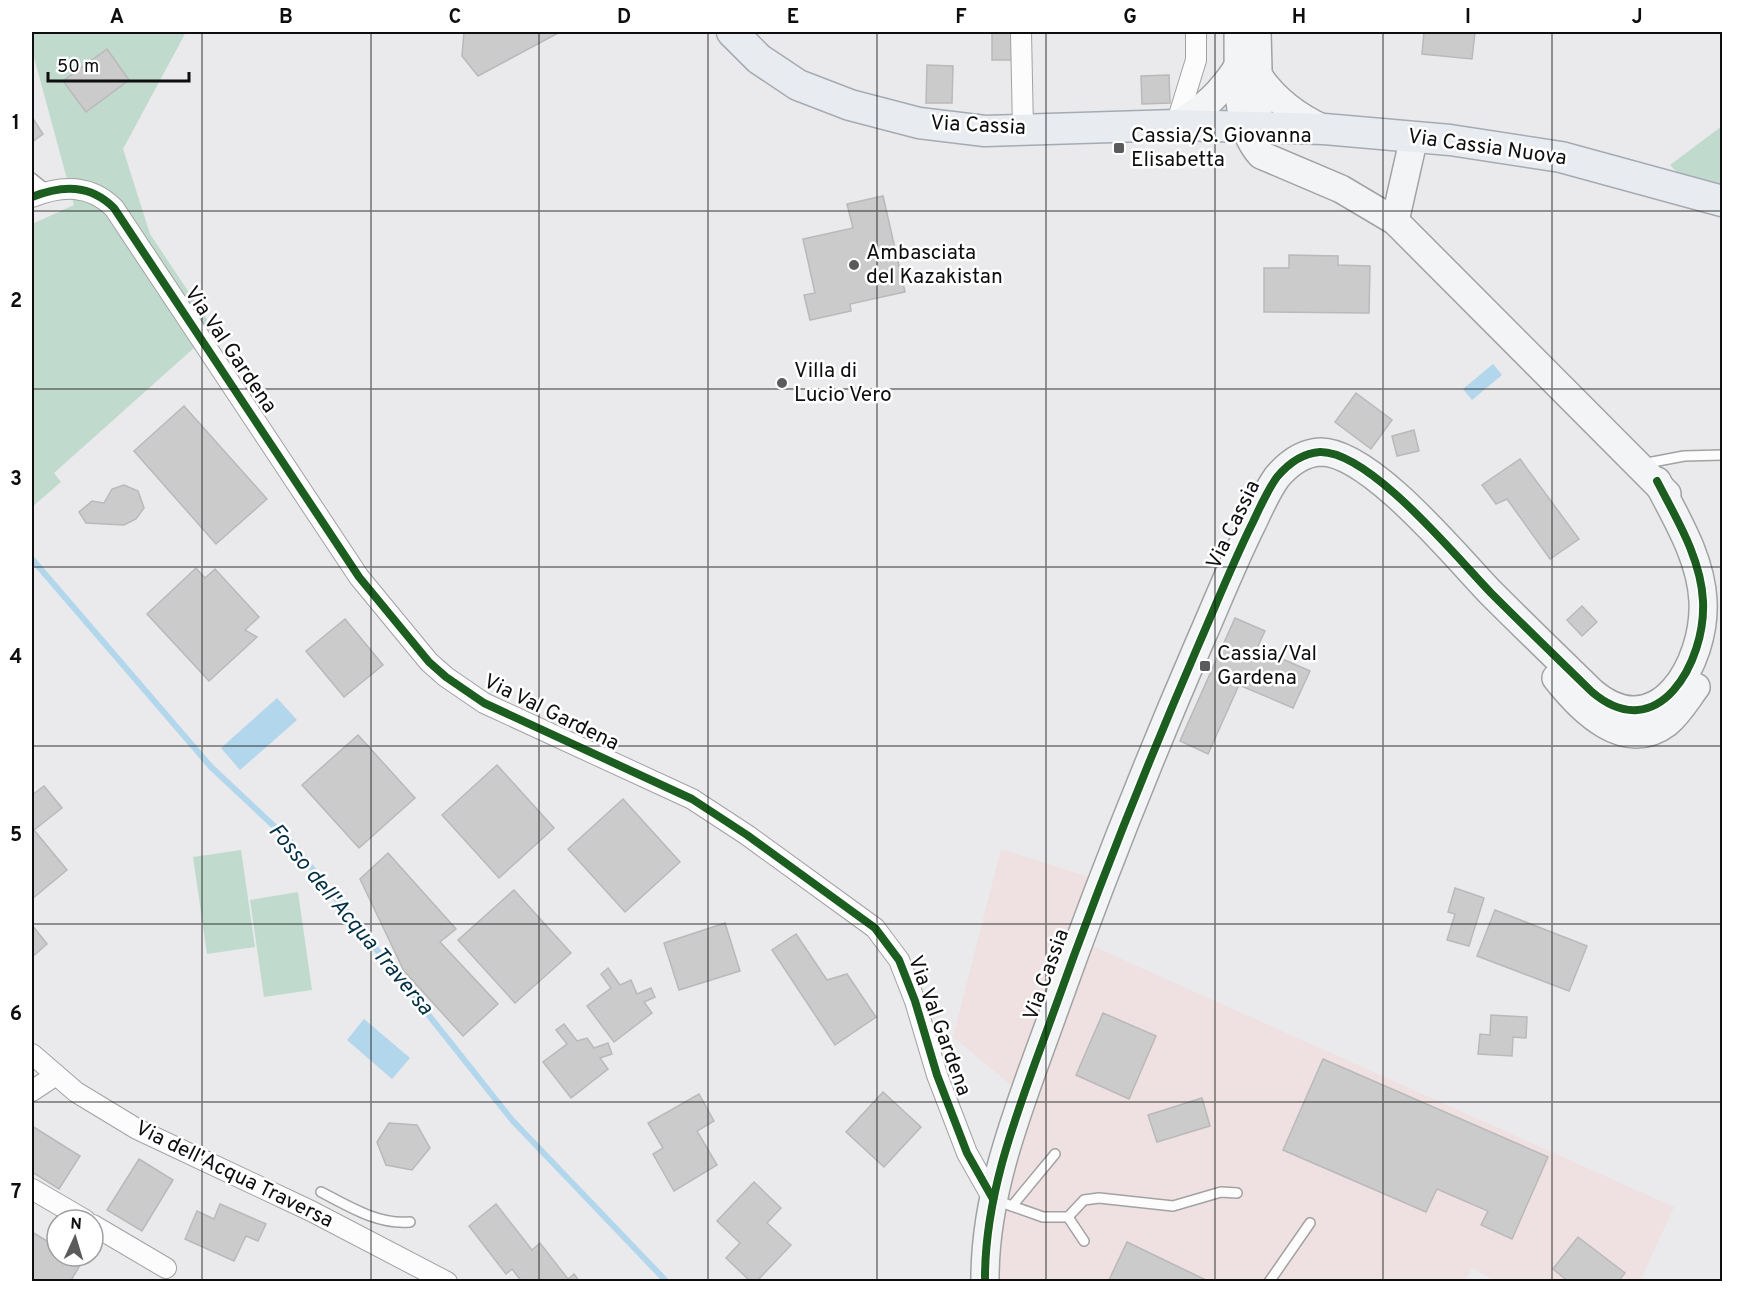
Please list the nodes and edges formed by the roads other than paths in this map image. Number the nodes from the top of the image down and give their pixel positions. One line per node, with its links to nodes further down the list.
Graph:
1 (732, 32): 10 (main road, Via Cassia)
2 (1022, 32): 10 (street)
3 (1196, 32): 7 (street)
4 (1238, 32): 6 (street)
5 (1257, 32): 6 (street)
6 (1249, 72): 7 (street); 8 (street); 9 (street)
7 (1176, 125): 8 (main road, Via Cassia); 10 (main road, Via Cassia)
8 (1247, 127): 9 (main road, Via Cassia Nuova); 15 (street, Via Cassia)
9 (1324, 129): 11 (main road, Via Cassia Nuova)
10 (1023, 130)
11 (1414, 137): 14 (main road, Via Cassia Nuova); 15 (street)
12 (32, 178): 13 (lane)
13 (40, 194): 25 (street, Via Val Gardena)
14 (1722, 201)
15 (1395, 221): 17 (street, Via Cassia)
16 (1722, 455): 17 (lane)
17 (1648, 473): 25 (street, Via Cassia)
18 (32, 1054): 19 (street, Via dell'Acqua Traversa)
19 (56, 1075): 20 (street); 32 (street, Via dell'Acqua Traversa)
20 (32, 1090)
21 (1055, 1154): 25 (lane)
22 (32, 1189): 26 (street)
23 (321, 1192): 27 (lane)
24 (1237, 1193): 28 (lane)
25 (1003, 1203): 28 (lane); 36 (street, Via Cassia)
26 (64, 1208)
27 (369, 1216): 29 (lane); 32 (lane)
28 (1068, 1217): 33 (lane)
29 (410, 1222)
30 (1310, 1223): 37 (lane)
31 (105, 1232): 34 (street)
32 (360, 1237): 35 (street, Via dell'Acqua Traversa)
33 (1084, 1241)
34 (166, 1268)
35 (447, 1281)
36 (985, 1281)
37 (1269, 1281)

